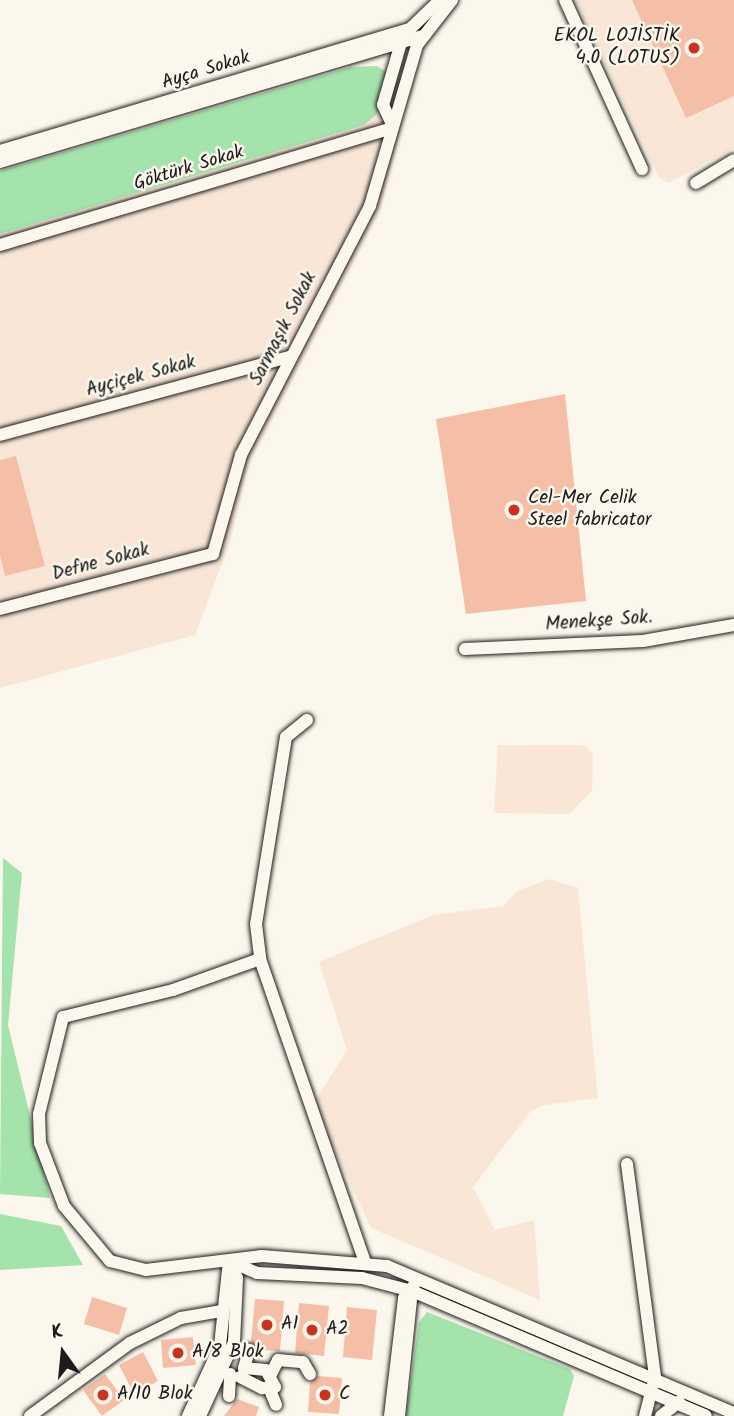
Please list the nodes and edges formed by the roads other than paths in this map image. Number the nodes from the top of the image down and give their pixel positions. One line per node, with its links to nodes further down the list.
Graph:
1 (440, 0): 4 (street, Sarmaşık Sokak)
2 (452, 0): 5 (street, Sarmaşık Sokak)
3 (565, 0): 14 (street)
4 (415, 25): 6 (street, Sarmaşık Sokak); 7 (street, Ayça Sokak)
5 (422, 36): 6 (street, Ayça Sokak); 9 (street, Sarmaşık Sokak)
6 (399, 42): 7 (street, Ayça Sokak); 8 (street, Sarmaşık Sokak); 9 (street)
7 (376, 45): 8 (street); 11 (street, Ayça Sokak); 13 (street, Ayça Sokak)
8 (392, 66): 10 (street, Sarmaşık Sokak)
9 (411, 71): 10 (street, Sarmaşık Sokak)
10 (390, 126): 16 (street, Göktürk Sokak); 17 (street, Sarmaşık Sokak)
11 (0, 151)
12 (734, 160): 15 (street)
13 (0, 162)
14 (642, 169)
15 (696, 183)
16 (0, 245)
17 (292, 356): 18 (street, Ayçiçek Sokak); 19 (street, Sarmaşık Sokak)
18 (0, 435)
19 (213, 554): 20 (street, Defne Sokak)
20 (0, 609)
21 (734, 625): 22 (street, Menekşe Sok.)
22 (465, 649)
23 (307, 720): 24 (street)
24 (260, 959): 26 (street); 27 (street)
25 (627, 1164): 37 (street)
26 (229, 1261): 27 (street); 29 (street); 30 (street); 34 (street)
27 (365, 1263): 28 (street)
28 (418, 1276): 29 (street); 32 (street)
29 (412, 1291): 33 (street); 48 (street); 49 (street)
30 (220, 1311): 45 (street); 46 (street)
31 (248, 1350): 34 (street)
32 (599, 1353): 33 (street); 37 (street)
33 (593, 1368): 40 (street)
34 (232, 1370): 35 (street); 38 (street); 41 (street); 47 (street)
35 (271, 1374): 36 (street); 38 (street)
36 (310, 1374)
37 (655, 1377): 39 (street); 40 (street)
38 (270, 1390): 43 (street)
39 (685, 1390): 42 (street); 44 (street)
40 (651, 1394): 42 (street); 50 (street)
41 (229, 1396)
42 (678, 1404): 51 (street); 52 (street)
43 (276, 1405)
44 (734, 1413)
45 (30, 1416)
46 (188, 1416)
47 (200, 1416)
48 (390, 1416)
49 (399, 1416)
50 (645, 1416)
51 (661, 1416)
52 (706, 1416)

